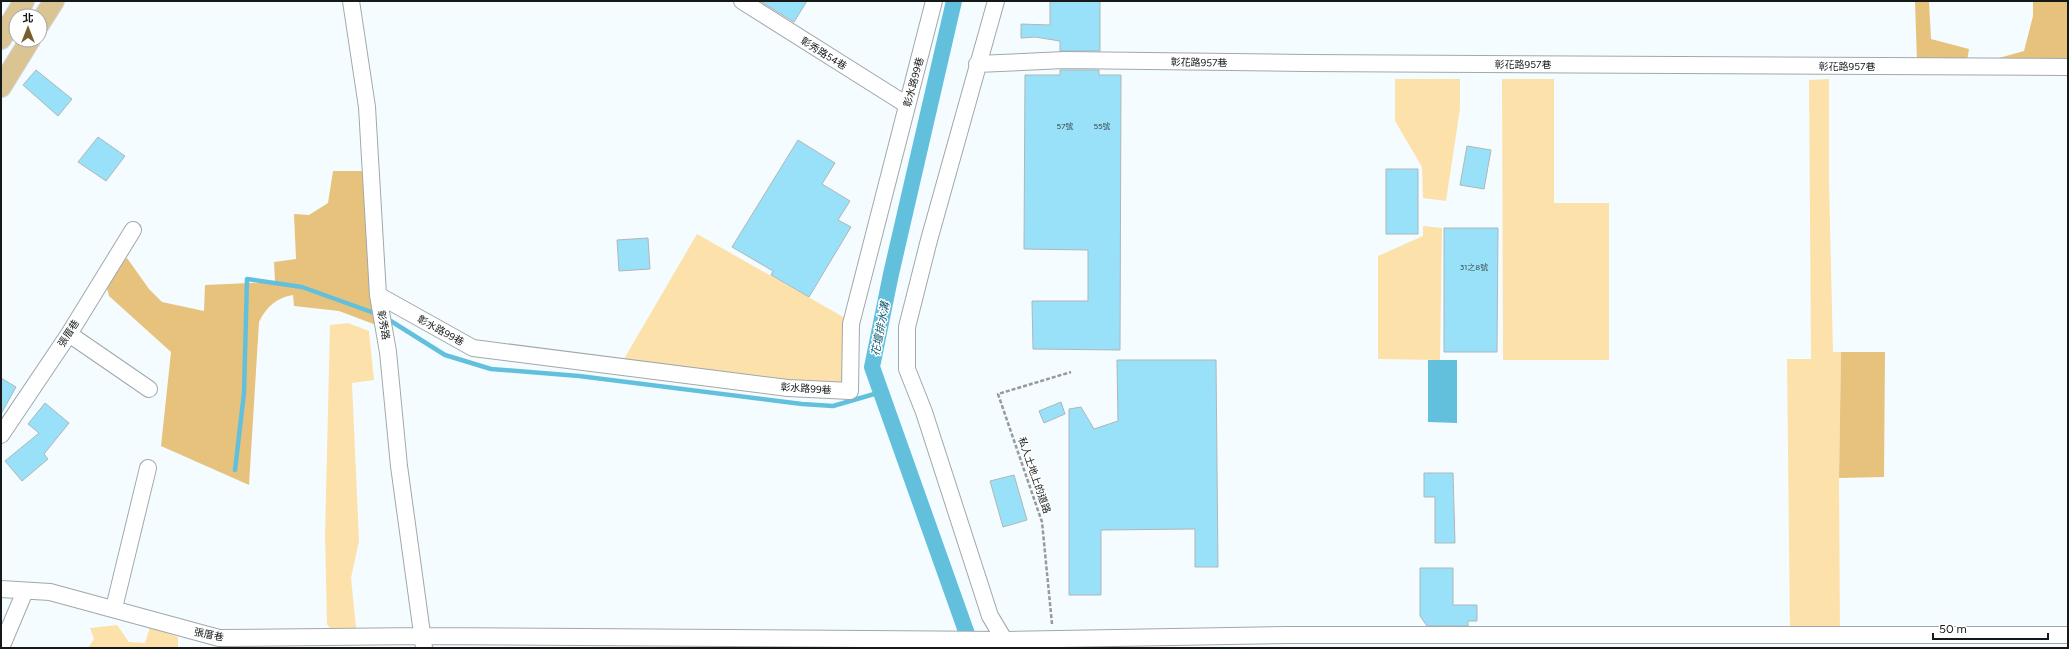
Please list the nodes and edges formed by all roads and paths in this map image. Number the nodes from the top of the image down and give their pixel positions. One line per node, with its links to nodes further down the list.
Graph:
1 (24, 1): 8 (main road)
2 (54, 1): 7 (main road)
3 (351, 1): 15 (street, 彰秀路)
4 (742, 1): 13 (street, 彰秀路54巷)
5 (934, 1): 13 (street, 彰水路99巷)
6 (996, 1): 10 (street)
7 (48, 11)
8 (1, 39)
9 (25, 48): 12 (main road)
10 (978, 64): 11 (street, 彰花路957巷); 27 (street)
11 (2068, 67)
12 (1, 86)
13 (907, 105): 15 (street, 彰水路99巷)
14 (133, 230): 16 (street, 張厝巷)
15 (378, 295): 26 (street, 彰秀路)
16 (68, 334): 18 (street); 19 (street, 張厝巷)
17 (1071, 372): 25 (path, 私人土地上的道路)
18 (149, 389)
19 (1, 435)
20 (148, 468): 23 (street)
21 (1, 589): 22 (street, 張厝巷)
22 (25, 591): 23 (street, 張厝巷); 28 (street)
23 (114, 608): 26 (street, 張厝巷)
24 (2068, 635): 25 (street, 張厝巷)
25 (1053, 639): 27 (street, 張厝巷)
26 (423, 642): 27 (street, 張厝巷)
27 (1007, 644)
28 (1, 648)

